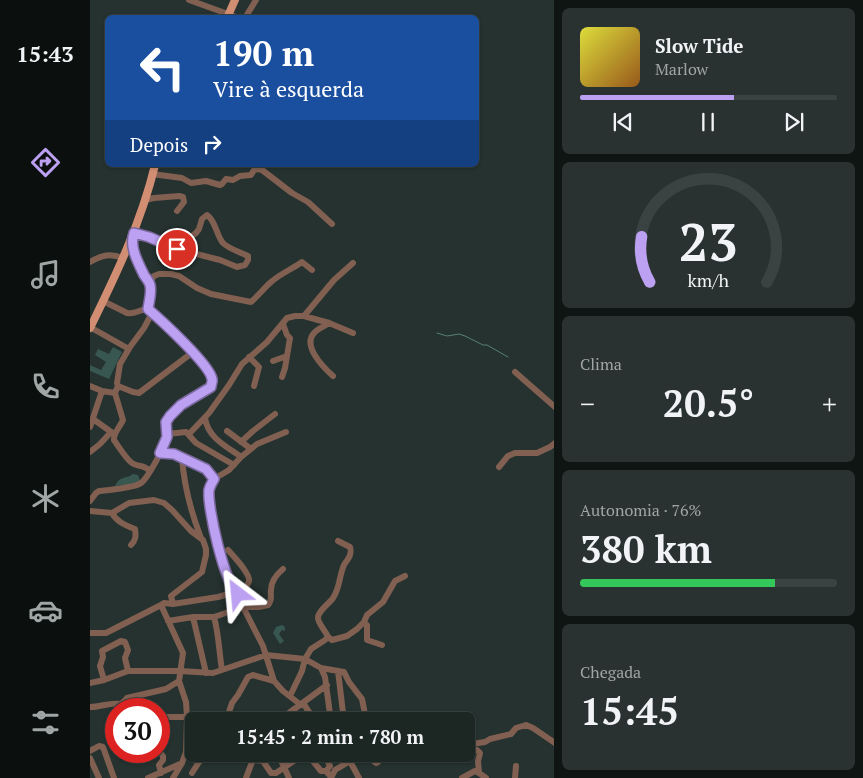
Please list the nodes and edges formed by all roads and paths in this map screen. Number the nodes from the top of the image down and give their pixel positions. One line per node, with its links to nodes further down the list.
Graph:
1 (189, 0): 4 (street)
2 (235, 0): 5 (main road)
3 (256, 0): 6 (street)
4 (226, 15)
5 (228, 15)
6 (248, 15)
7 (154, 167): 8 (main road)
8 (152, 174): 9 (main road); 11 (street)
9 (145, 200): 10 (street); 12 (main road)
10 (177, 211)
11 (332, 224)
12 (133, 236): 13 (street); 14 (main road); 18 (street)
13 (177, 249): 13 (street)
14 (123, 258): 15 (street); 19 (main road)
15 (90, 262)
16 (352, 263): 21 (street)
17 (312, 270): 18 (street)
18 (149, 283): 20 (street)
19 (103, 301): 20 (street); 24 (main road)
20 (150, 311): 26 (street); 27 (street)
21 (304, 316): 22 (street); 23 (street)
22 (329, 323): 25 (street); 32 (street)
23 (282, 324): 28 (street); 29 (street)
24 (90, 327): 26 (street)
25 (352, 333)
26 (129, 349): 36 (street)
27 (193, 352): 36 (street); 46 (street)
28 (287, 356): 30 (street); 33 (street)
29 (249, 357): 35 (street); 40 (street)
30 (273, 360)
31 (515, 372): 38 (street)
32 (333, 376)
33 (282, 377)
34 (90, 386): 37 (street)
35 (254, 386)
36 (117, 389): 37 (street); 45 (street)
37 (102, 391): 41 (street)
38 (554, 407)
39 (274, 414): 48 (street)
40 (205, 418): 47 (street); 53 (street)
41 (93, 419): 42 (street); 45 (street)
42 (90, 428)
43 (227, 431): 48 (street)
44 (286, 432): 50 (street)
45 (113, 433): 51 (street); 57 (street)
46 (167, 434): 47 (street); 52 (street)
47 (189, 434): 55 (street)
48 (242, 442): 50 (street)
49 (554, 443): 56 (street)
50 (251, 449): 53 (street)
51 (90, 452)
52 (160, 453): 54 (street); 57 (street)
53 (241, 457): 55 (street)
54 (182, 458): 58 (street); 62 (street)
55 (234, 465): 58 (street)
56 (499, 467)
57 (150, 471): 59 (street)
58 (214, 479): 68 (street)
59 (91, 497)
60 (90, 511): 61 (street)
61 (112, 513): 62 (street); 64 (street)
62 (201, 539): 69 (street)
63 (338, 541): 78 (street)
64 (131, 545)
65 (228, 550): 68 (street)
66 (283, 569): 72 (street)
67 (406, 576): 76 (street)
68 (236, 593): 71 (street); 72 (street)
69 (171, 596): 70 (street); 71 (street)
70 (162, 604): 71 (street); 75 (street); 77 (street)
71 (173, 604)
72 (243, 607): 74 (street); 80 (street)
73 (193, 617): 74 (street); 75 (street); 87 (street)
74 (214, 617): 83 (street)
75 (168, 621): 85 (street)
76 (364, 622): 78 (street); 79 (street)
77 (90, 633)
78 (328, 638): 81 (street)
79 (382, 645)
80 (266, 655): 81 (street); 83 (street); 90 (street)
81 (306, 659): 82 (street); 93 (street)
82 (321, 668): 86 (street); 92 (street)
83 (222, 670): 87 (street)
84 (128, 671): 85 (street); 88 (street); 88 (street)
85 (180, 671): 87 (street); 89 (street)
86 (338, 671): 103 (street); 104 (street)
87 (206, 673)
88 (104, 680): 91 (street)
89 (179, 681): 94 (street); 98 (street)
90 (274, 681): 93 (street); 99 (street)
91 (90, 684)
92 (327, 685): 95 (street); 102 (street)
93 (290, 696): 95 (street)
94 (127, 698)
95 (302, 704): 100 (street); 101 (street)
96 (105, 706): 97 (street)
97 (90, 707)
98 (187, 712)
99 (229, 712)
100 (291, 712)
101 (308, 712)
102 (330, 712)
103 (343, 712)
104 (365, 712)
105 (170, 717): 106 (street)
106 (185, 717)
107 (554, 743): 108 (street)
108 (475, 744)
109 (475, 750): 125 (street)
110 (90, 751): 131 (street)
111 (90, 758): 130 (street)
112 (185, 758): 120 (street)
113 (199, 762): 124 (street)
114 (252, 762): 127 (street)
115 (264, 762): 128 (street)
116 (281, 762): 122 (street)
117 (328, 762): 123 (street)
118 (343, 762): 129 (street)
119 (351, 762): 136 (street)
120 (182, 763): 126 (street); 133 (street)
121 (516, 766): 139 (street)
122 (284, 768): 123 (street); 128 (street); 135 (street)
123 (326, 771): 129 (street)
124 (192, 773)
125 (479, 773): 137 (street); 138 (street)
126 (158, 775): 132 (street)
127 (248, 775): 134 (street)
128 (272, 776)
129 (331, 777)
130 (99, 778)
131 (114, 778)
132 (148, 778)
133 (173, 778)
134 (255, 778)
135 (288, 778)
136 (359, 778)
137 (462, 778)
138 (486, 778)
139 (515, 778)

